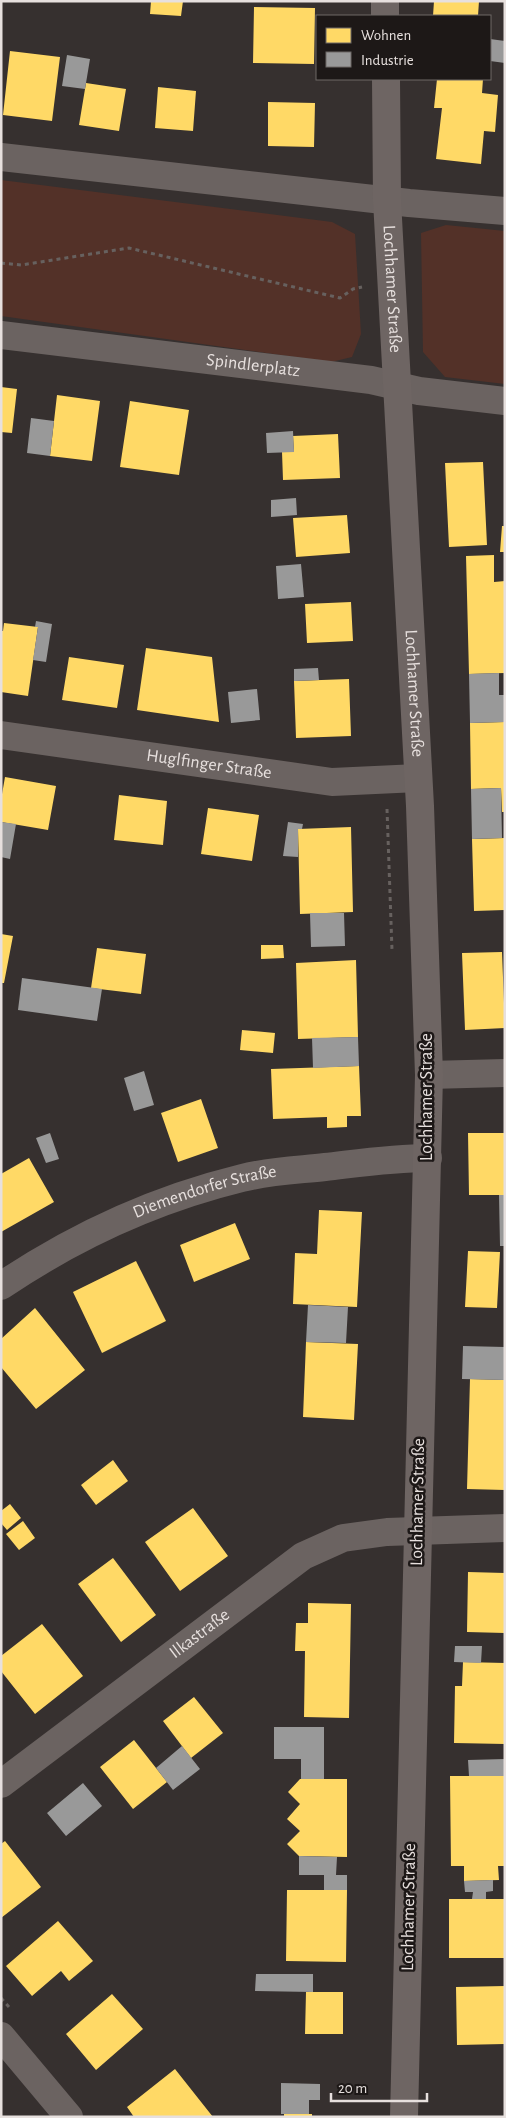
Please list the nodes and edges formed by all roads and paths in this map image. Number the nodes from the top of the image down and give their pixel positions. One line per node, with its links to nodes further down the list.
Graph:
1 (385, 1): 2 (main road)
2 (385, 15)
3 (386, 80): 5 (main road, Lochhamer Straße)
4 (1, 157): 5 (street)
5 (387, 200): 6 (street); 10 (main road, Lochhamer Straße)
6 (505, 211)
7 (1, 263): 8 (path)
8 (364, 278)
9 (1, 335): 10 (street, Spindlerplatz)
10 (397, 386): 11 (street, Spindlerplatz); 13 (main road, Lochhamer Straße)
11 (505, 401)
12 (1, 736): 14 (street, Huglfinger Straße)
13 (418, 778): 14 (street, Huglfinger Straße); 17 (main road, Lochhamer Straße)
14 (386, 781): 15 (path)
15 (392, 956)
16 (505, 1073): 17 (street)
17 (429, 1075): 18 (main road, Lochhamer Straße)
18 (428, 1158): 19 (street, Diemendorfer Straße); 21 (main road, Lochhamer Straße)
19 (1, 1286)
20 (505, 1528): 21 (street, Ilkastraße)
21 (418, 1530): 22 (street, Ilkastraße); 25 (main road, Lochhamer Straße)
22 (1, 1784)
23 (1, 2036): 24 (street)
24 (69, 2117)
25 (404, 2117)

